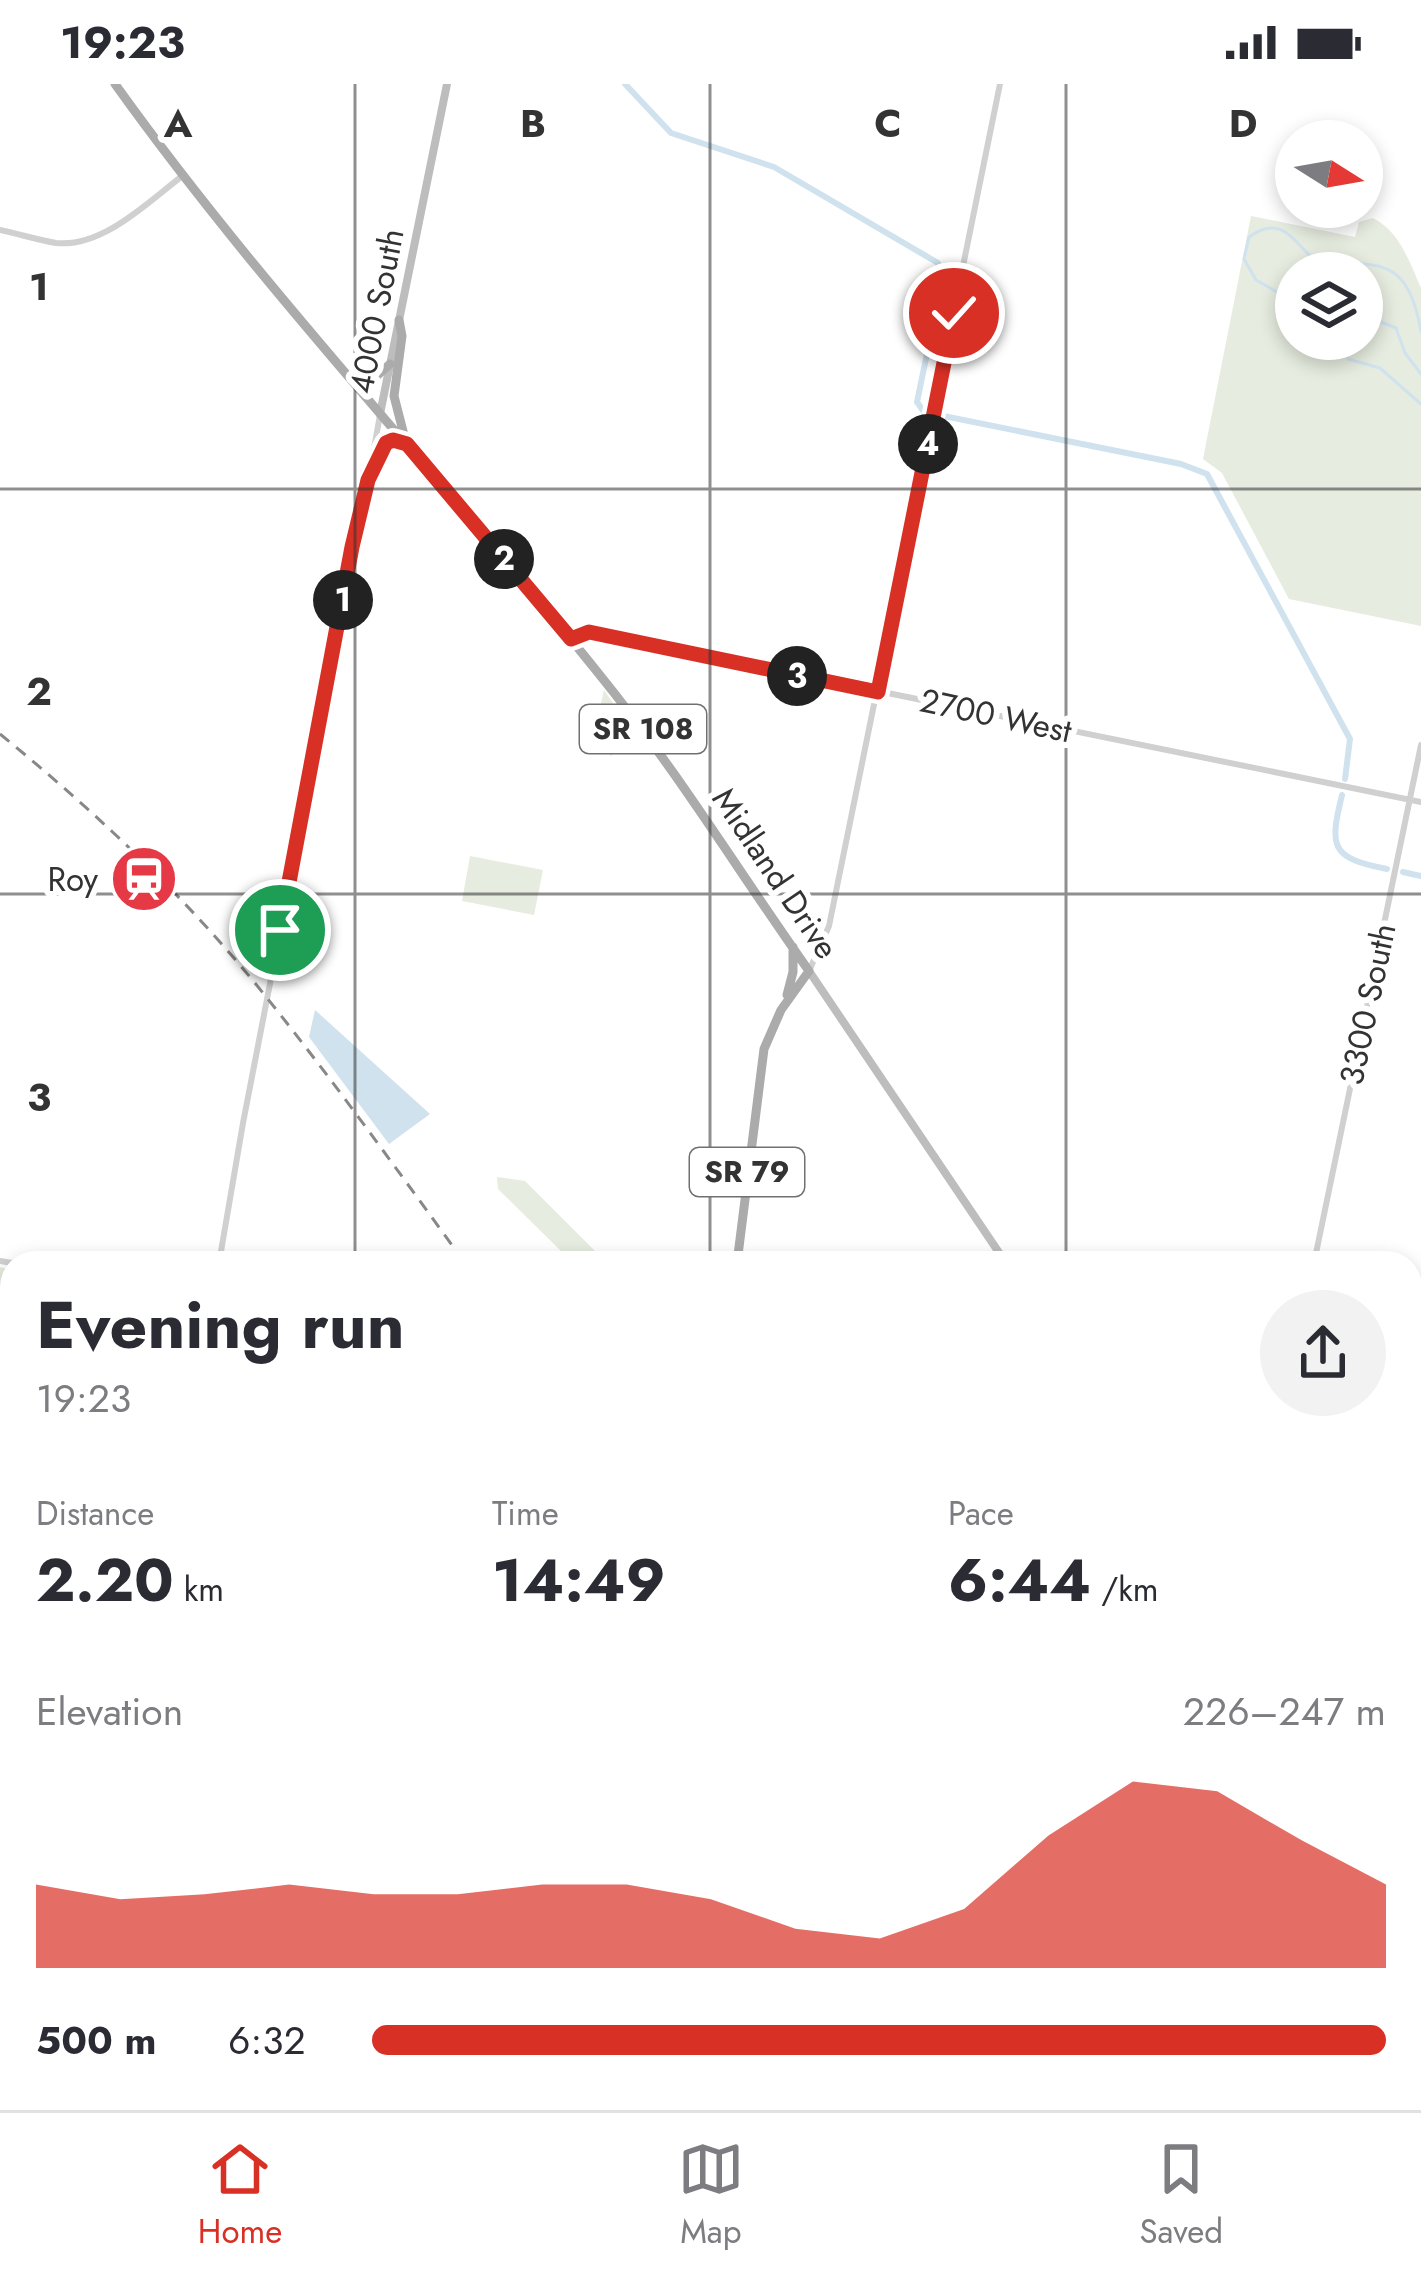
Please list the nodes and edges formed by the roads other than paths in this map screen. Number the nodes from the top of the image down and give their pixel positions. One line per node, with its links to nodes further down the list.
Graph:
1 (115, 84): 4 (main road, Midland Drive / SR 108)
2 (447, 84): 6 (main road, 4000 South)
3 (1000, 84): 13 (street)
4 (182, 177): 5 (street); 8 (main road, Midland Drive / SR 108)
5 (0, 230)
6 (399, 320): 7 (main road, 4000 South); 10 (main road)
7 (390, 364): 8 (main road); 9 (main road, 4000 South)
8 (349, 377): 9 (main road, Midland Drive / SR 108)
9 (380, 416): 10 (main road, Midland Drive / SR 108); 11 (street, 4000 South)
10 (407, 444): 11 (main road); 12 (main road, Midland Drive / SR 108)
11 (368, 480): 20 (street, 4000 South)
12 (571, 639): 13 (street, 2700 West); 17 (main road, Midland Drive / SR 108)
13 (878, 692): 15 (street, 2700 West); 18 (street)
14 (1421, 745): 15 (street, 3300 South)
15 (1410, 800): 16 (street, 2700 West); 23 (street, 3300 South)
16 (1421, 802)
17 (793, 946): 18 (main road, Midland Drive / SR 108); 19 (main road)
18 (809, 971): 19 (main road, SR 79); 22 (main road, Midland Drive / SR 108)
19 (786, 1001): 21 (main road, SR 79)
20 (220, 1251)
21 (738, 1251)
22 (998, 1251)
23 (1316, 1251)

